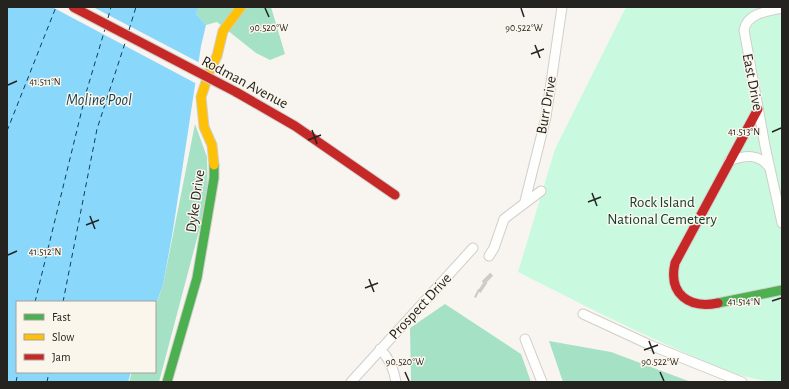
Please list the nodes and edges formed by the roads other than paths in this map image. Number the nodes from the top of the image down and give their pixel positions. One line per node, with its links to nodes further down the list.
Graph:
1 (73, 7): 9 (street, Rodman Avenue, bridge)
2 (241, 7): 18 (street, Dyke Drive)
3 (562, 7): 10 (street, Burr Drive)
4 (782, 8): 5 (street, East Drive)
5 (758, 109): 6 (street); 7 (street, East Drive)
6 (729, 161): 7 (street); 14 (street)
7 (771, 169): 11 (street, East Drive)
8 (541, 191): 10 (street)
9 (395, 195)
10 (525, 201): 13 (street)
11 (782, 223)
12 (473, 248): 17 (street, Prospect Drive)
13 (489, 256)
14 (782, 290)
15 (583, 314): 22 (street)
16 (525, 339): 21 (street)
17 (380, 349): 19 (street, Prospect Drive); 20 (street)
18 (168, 382)
19 (351, 382)
20 (396, 382)
21 (542, 382)
22 (742, 382)

